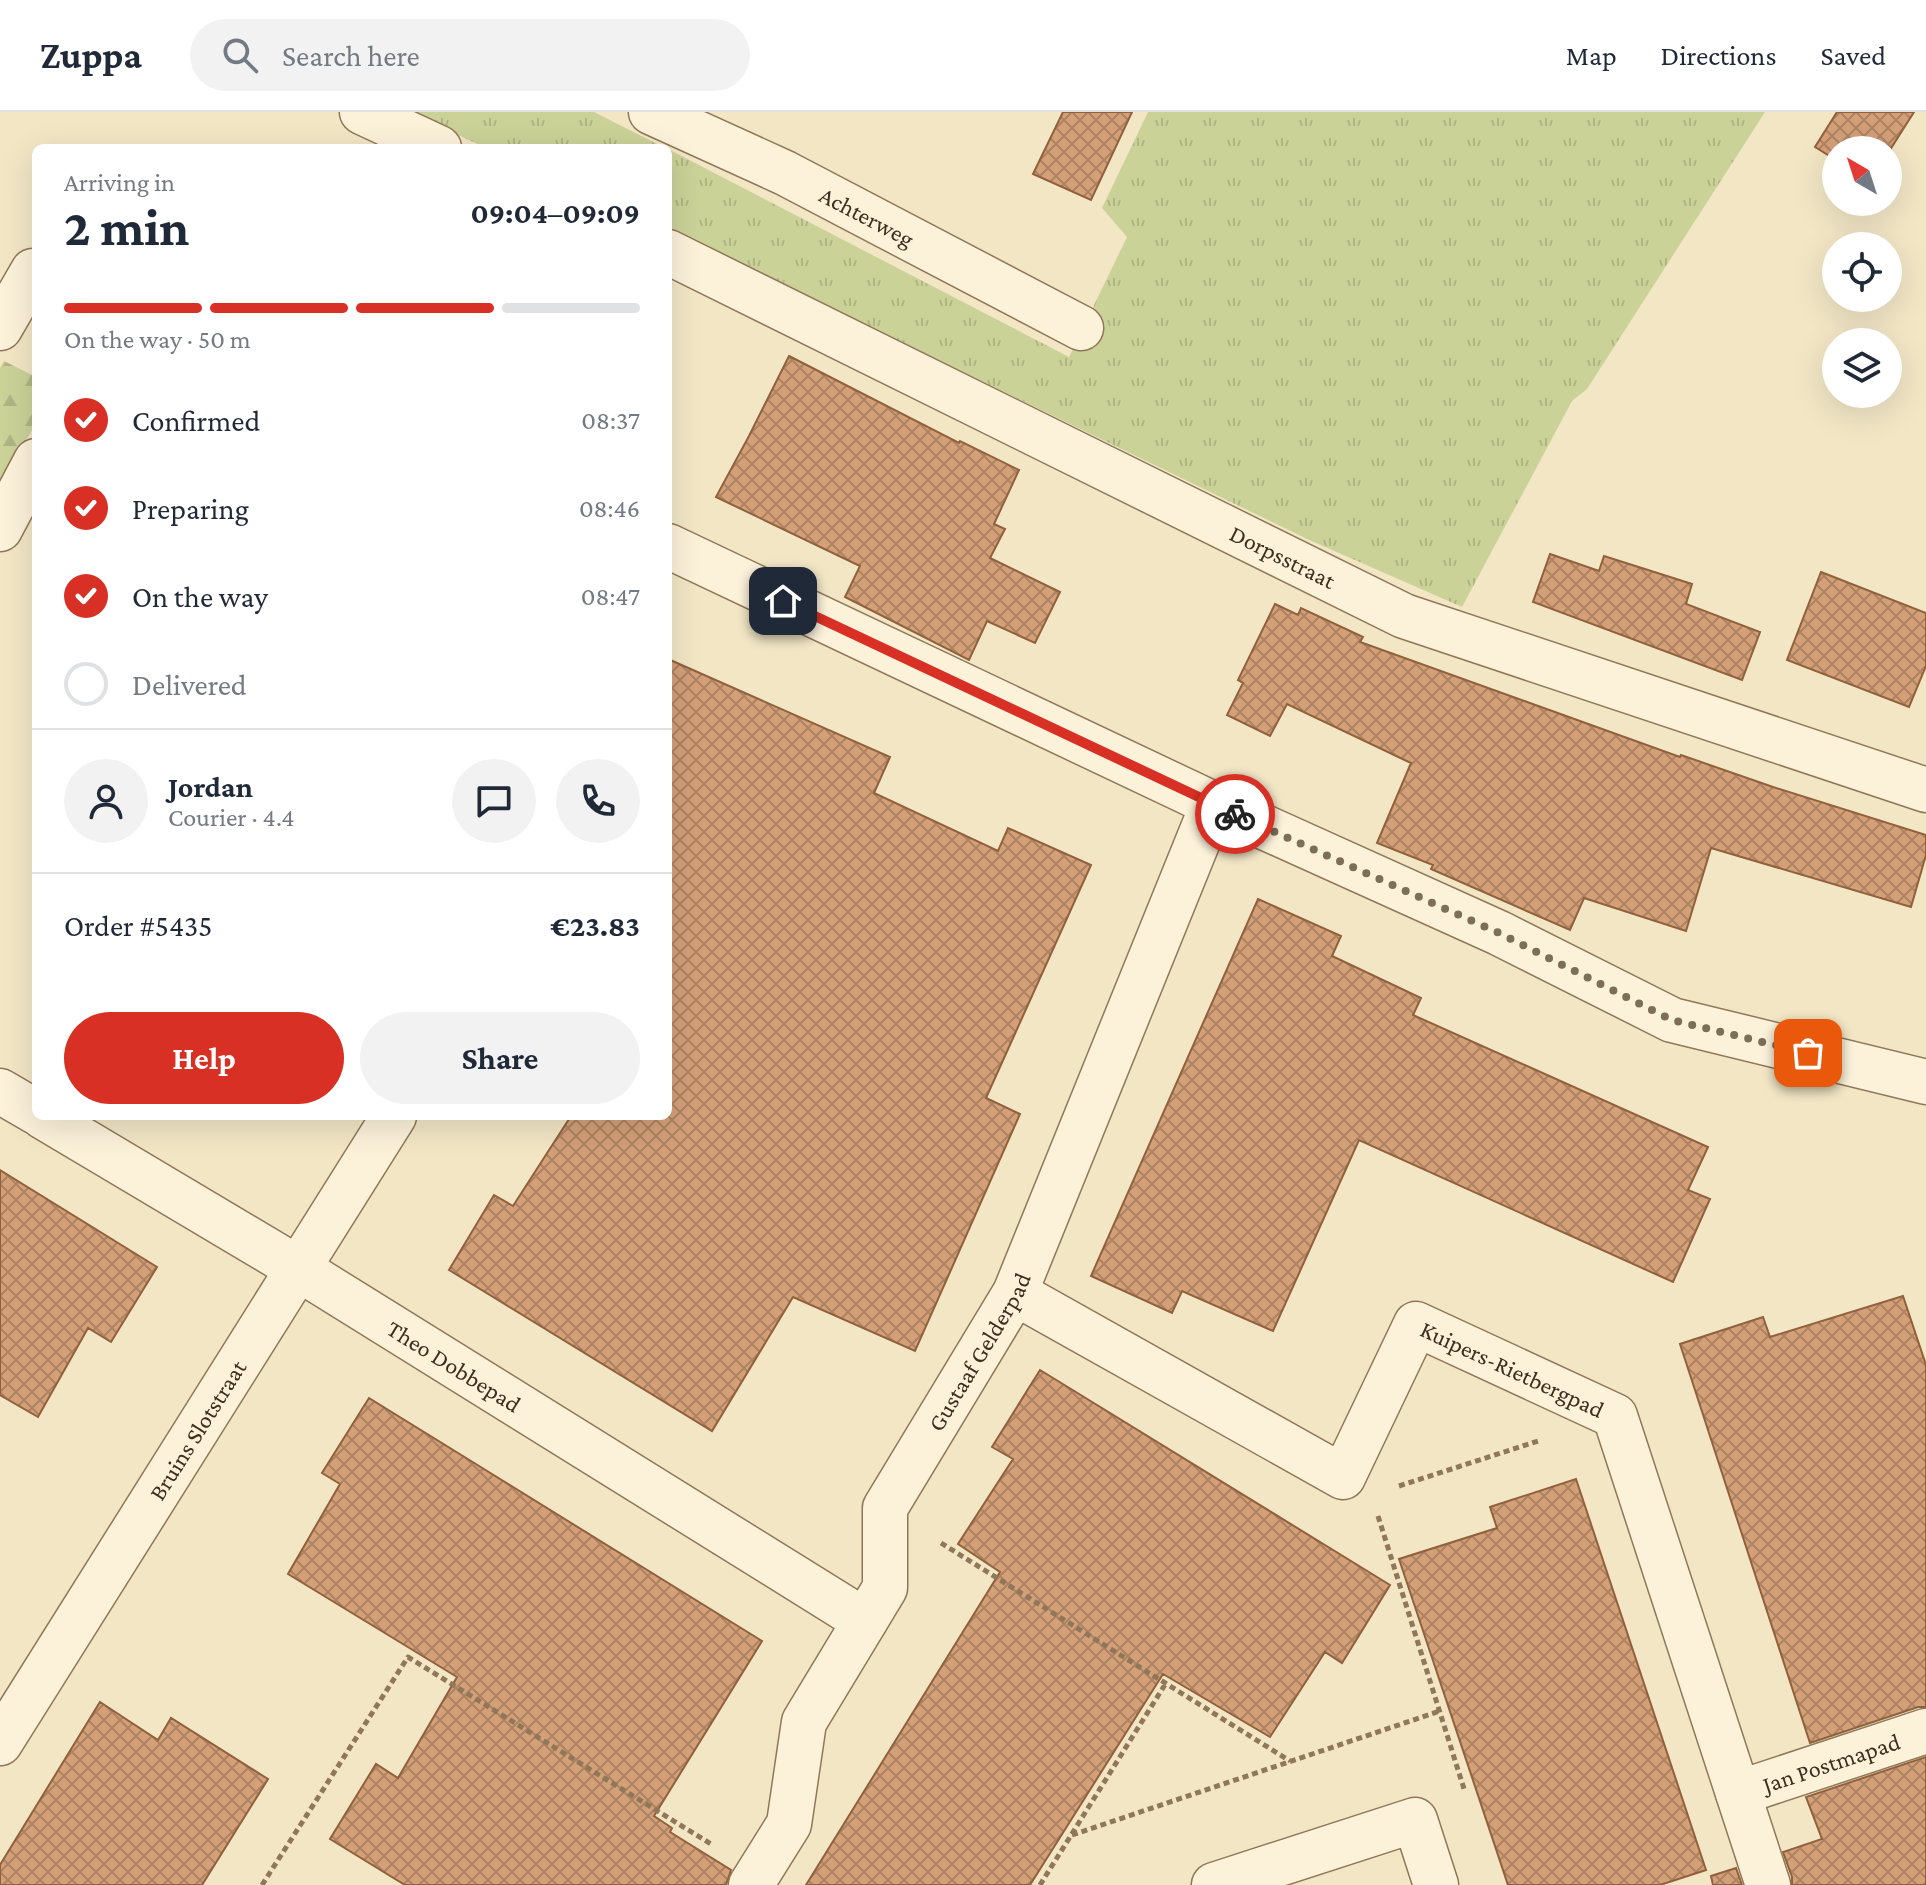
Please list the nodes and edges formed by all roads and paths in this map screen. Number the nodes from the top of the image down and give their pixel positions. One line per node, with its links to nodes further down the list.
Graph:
1 (362, 112): 3 (street)
2 (651, 112): 7 (street, Achterweg)
3 (430, 144)
4 (672, 254): 11 (street, Dorpsstraat)
5 (32, 273): 6 (street)
6 (0, 328)
7 (1081, 328)
8 (32, 469): 9 (street)
9 (0, 529)
10 (672, 548): 12 (street)
11 (1926, 790)
12 (1213, 804): 13 (street); 19 (street, Gustaaf Gelderpad)
13 (1926, 1082)
14 (0, 1091): 15 (street)
15 (32, 1110)
16 (49, 1120): 18 (street, Theo Dobbepad)
17 (392, 1120): 18 (street, Bruins Slotstraat)
18 (299, 1269): 23 (street, Theo Dobbepad); 27 (street, Bruins Slotstraat)
19 (1015, 1293): 21 (street); 22 (street, Gustaaf Gelderpad)
20 (1615, 1416): 21 (path); 21 (street, Kuipers-Rietbergpad); 29 (street, Kuipers-Rietbergpad)
21 (1358, 1486): 25 (path)
22 (885, 1508): 23 (street); 24 (path)
23 (865, 1621): 32 (street)
24 (1166, 1683): 28 (path); 31 (path)
25 (1440, 1711): 28 (path); 30 (path)
26 (1926, 1731): 29 (street, Jan Postmapad)
27 (0, 1743)
28 (1290, 1761): 31 (path)
29 (1738, 1793): 37 (street, Kuipers-Rietbergpad)
30 (1467, 1798)
31 (1072, 1835): 34 (path)
32 (754, 1879): 33 (path)
33 (262, 1885)
34 (1040, 1885)
35 (1214, 1885): 36 (street)
36 (1436, 1885)
37 (1768, 1885)

